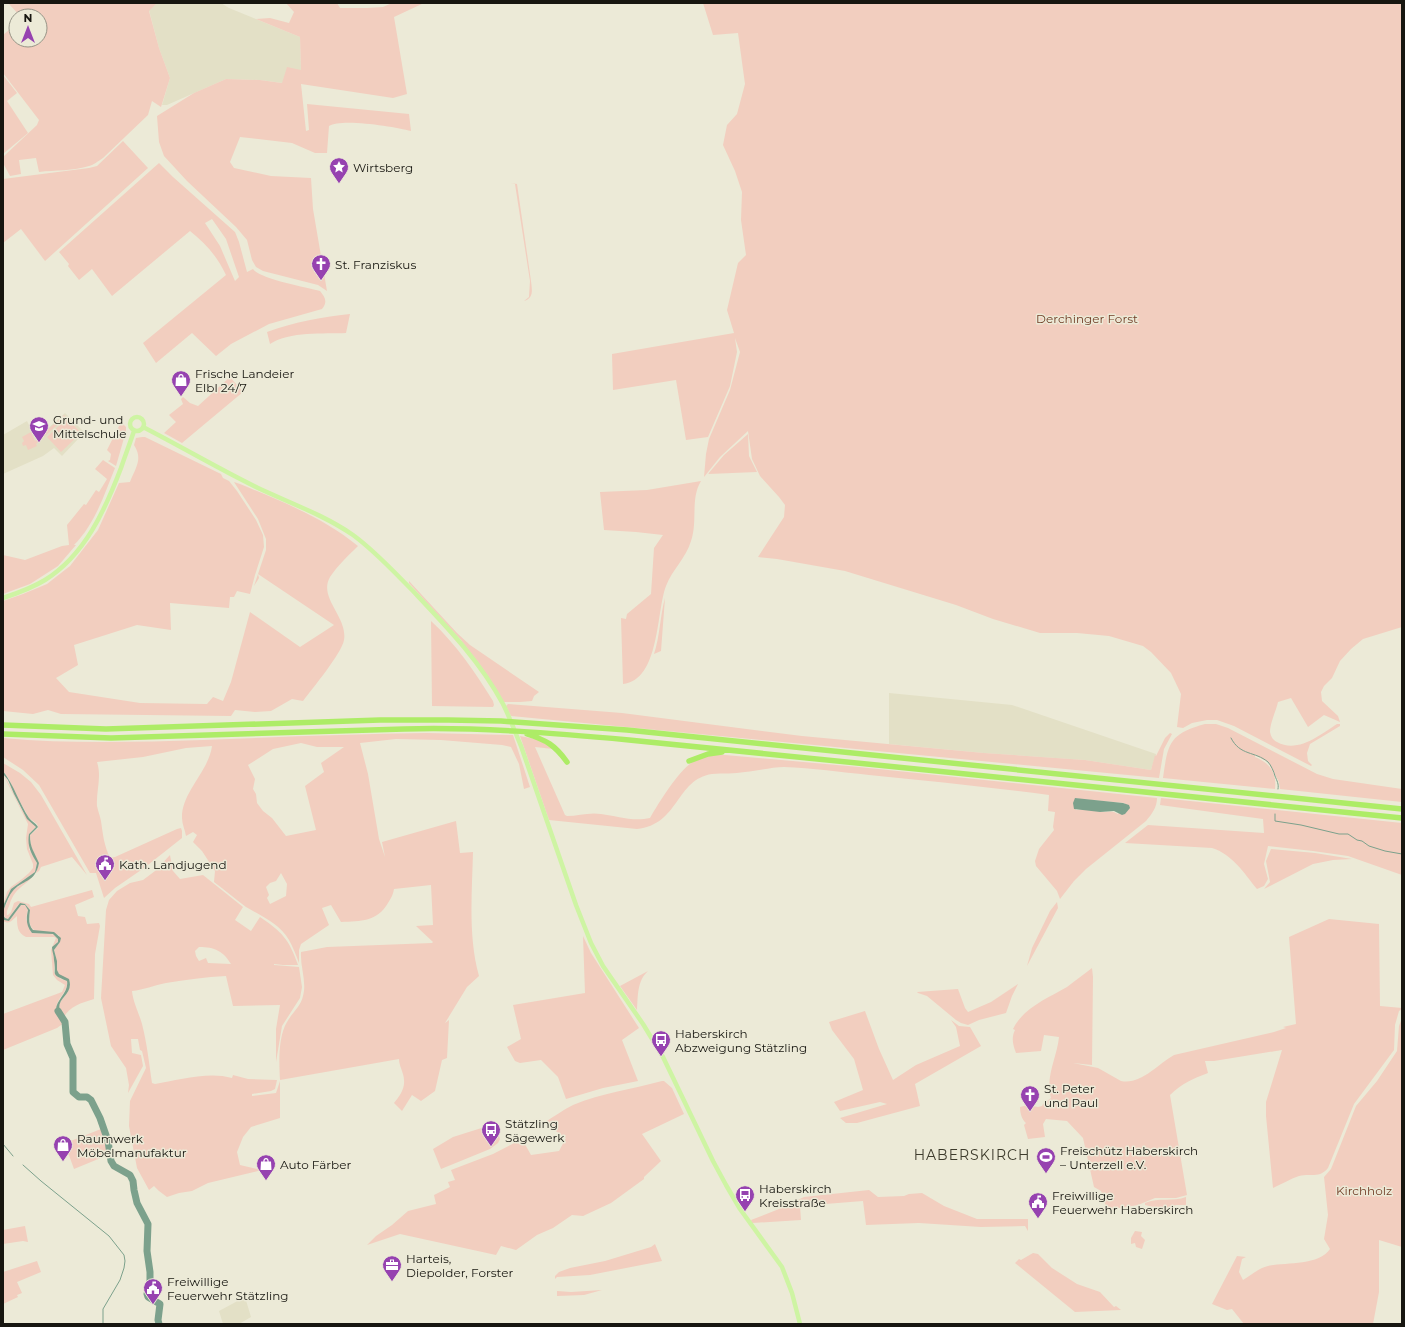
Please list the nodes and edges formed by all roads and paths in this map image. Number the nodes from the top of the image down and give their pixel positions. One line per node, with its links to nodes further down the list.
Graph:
1 (143, 427): 2 (main road); 2 (main road); 12 (main road)
2 (134, 430): 3 (main road)
3 (3, 598)
4 (3, 725): 10 (highway)
5 (519, 731): 6 (highway); 7 (highway); 9 (highway)
6 (3, 734)
7 (731, 751): 8 (highway); 11 (highway)
8 (689, 761)
9 (567, 762)
10 (1402, 809)
11 (1402, 818)
12 (800, 1324)

